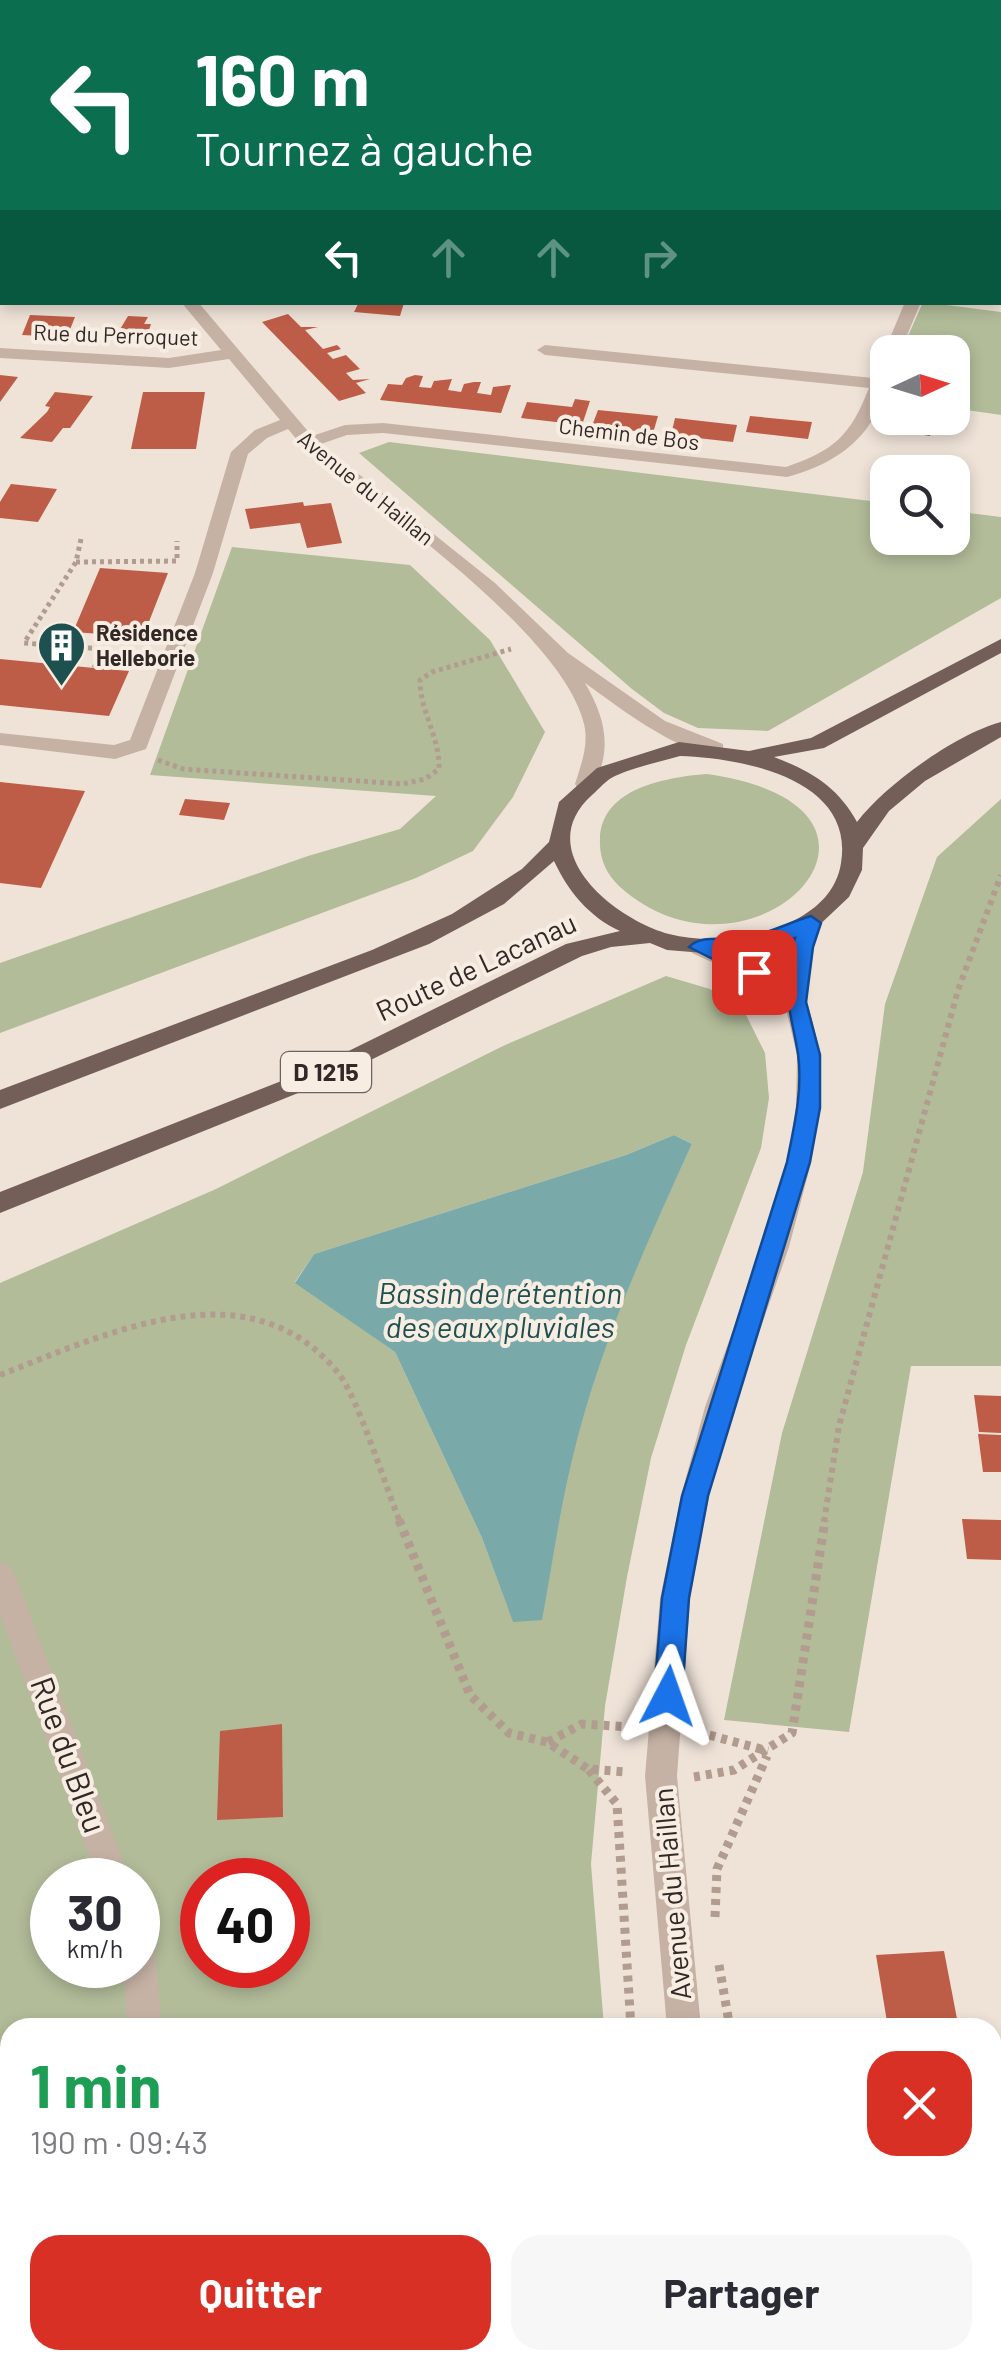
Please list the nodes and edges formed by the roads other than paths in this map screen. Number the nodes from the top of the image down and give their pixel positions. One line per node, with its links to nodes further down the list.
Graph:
1 (191, 305): 6 (street, Avenue du Haillan)
2 (913, 305): 3 (street)
3 (899, 335)
4 (545, 350): 7 (street)
5 (0, 354): 6 (street, Rue du Perroquet)
6 (230, 354): 9 (street, Avenue du Haillan)
7 (870, 383)
8 (870, 405): 10 (street, Chemin de Bos)
9 (288, 422): 10 (street, Avenue du Haillan); 14 (street)
10 (309, 443): 12 (street, Avenue du Haillan)
11 (1001, 645): 16 (main road)
12 (561, 658): 15 (street, Avenue du Haillan); 17 (street, Avenue du Haillan)
13 (1001, 728): 19 (main road)
14 (0, 740)
15 (716, 749): 16 (main road); 17 (main road)
16 (751, 755): 19 (main road)
17 (586, 784): 18 (main road)
18 (557, 846): 21 (main road); 24 (main road, Route de Lacanau)
19 (854, 846): 20 (main road)
20 (811, 923): 22 (main road); 23 (street, Avenue du Haillan)
21 (648, 936): 22 (main road); 25 (main road, Route de Lacanau / D 1215)
22 (700, 947): 23 (street)
23 (795, 1002): 30 (street, Avenue du Haillan)
24 (0, 1100)
25 (0, 1203)
26 (0, 1575): 27 (street, Rue du Bleu)
27 (106, 1858)
28 (142, 1988): 29 (street)
29 (144, 2018)
30 (683, 2018)

